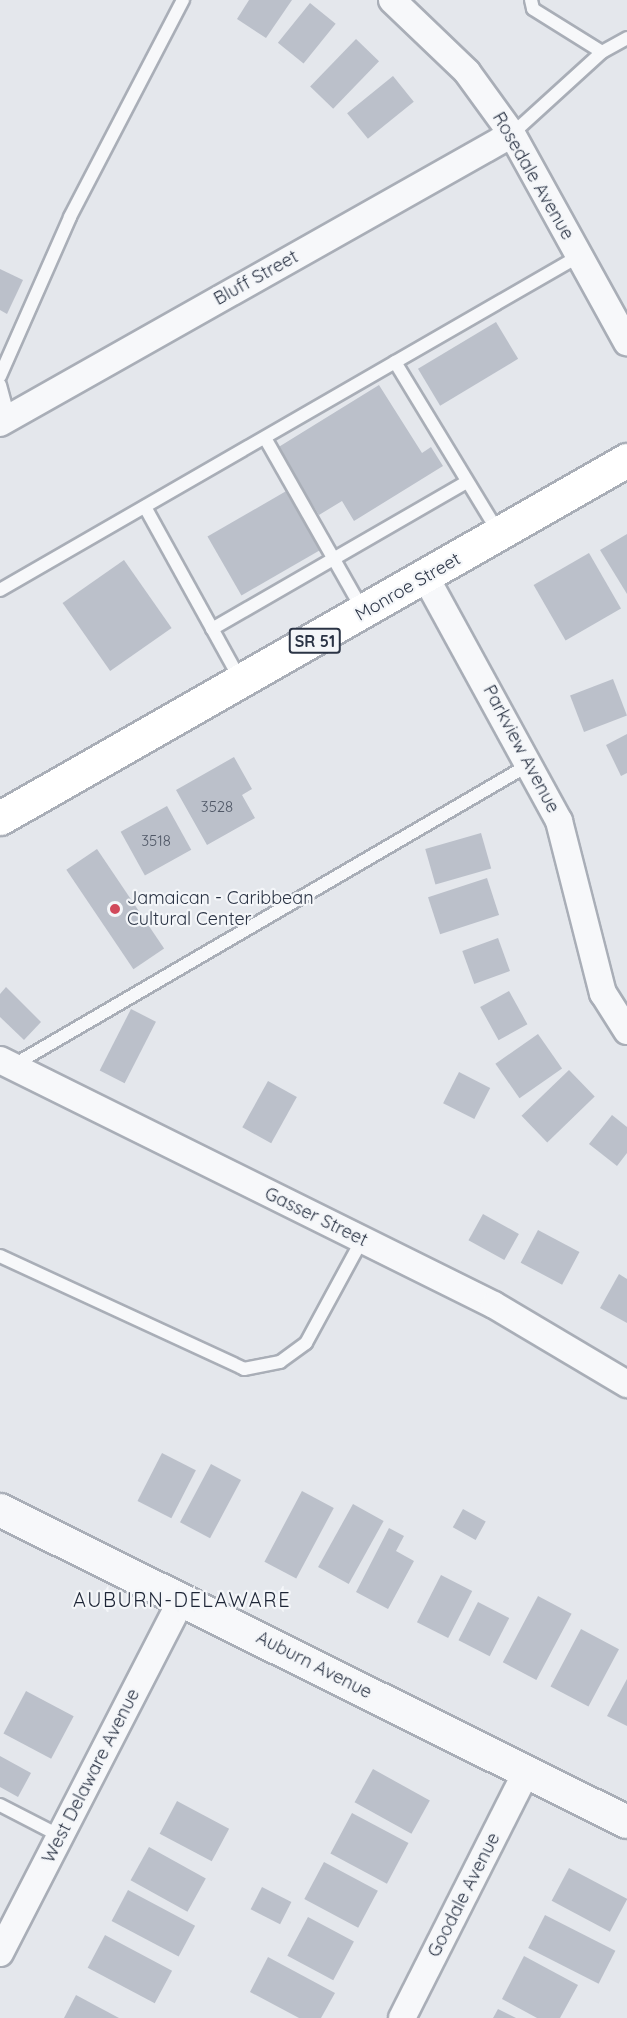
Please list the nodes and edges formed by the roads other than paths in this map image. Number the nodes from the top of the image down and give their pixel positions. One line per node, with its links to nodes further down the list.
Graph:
1 (183, 0): 10 (lane)
2 (392, 0): 6 (street, Rosedale Avenue)
3 (531, 0): 5 (lane)
4 (627, 38): 5 (lane)
5 (602, 51): 6 (lane)
6 (512, 134): 7 (street, Rosedale Avenue); 12 (street, Bluff Street)
7 (579, 256): 8 (street, Rosedale Avenue); 9 (lane)
8 (627, 342)
9 (395, 362): 13 (lane); 15 (lane)
10 (0, 376)
11 (0, 385): 12 (lane)
12 (4, 420)
13 (265, 438): 16 (lane); 18 (lane)
14 (627, 460): 17 (main road, Monroe Street / SR 51)
15 (467, 482): 17 (lane); 18 (lane)
16 (144, 507): 20 (lane); 22 (lane)
17 (500, 534): 19 (main road, Monroe Street / SR 51)
18 (334, 559): 21 (lane); 22 (lane)
19 (426, 578): 21 (main road, Monroe Street / SR 51); 24 (street, Parkview Avenue)
20 (0, 590)
21 (364, 613): 23 (main road, Monroe Street / SR 51)
22 (212, 629): 23 (lane)
23 (242, 682): 25 (main road, Monroe Street / SR 51)
24 (531, 763): 26 (street, Parkview Avenue); 27 (lane)
25 (0, 818)
26 (627, 1031)
27 (6, 1063): 28 (street, Gasser Street)
28 (362, 1240): 29 (lane); 30 (street, Gasser Street)
29 (0, 1256)
30 (627, 1384)
31 (0, 1510): 32 (street, Auburn Avenue)
32 (182, 1599): 33 (street, Auburn Avenue); 36 (street, West Delaware Avenue)
33 (526, 1772): 35 (street, Auburn Avenue); 38 (street, Goodale Avenue)
34 (0, 1805): 36 (lane)
35 (627, 1822)
36 (60, 1836): 37 (street, West Delaware Avenue)
37 (0, 1953)
38 (402, 2018)

